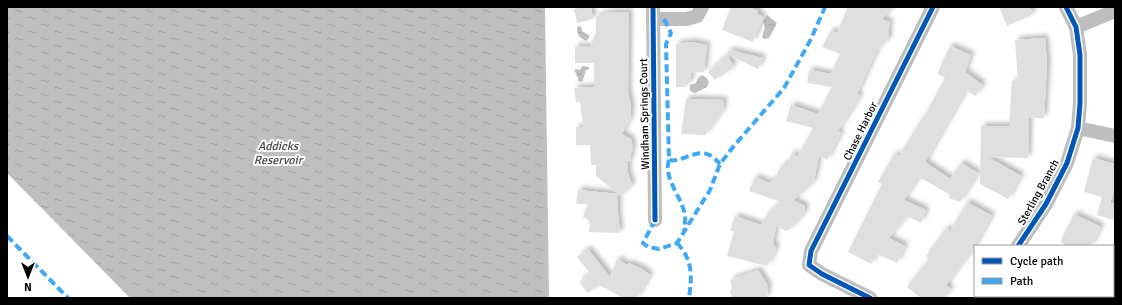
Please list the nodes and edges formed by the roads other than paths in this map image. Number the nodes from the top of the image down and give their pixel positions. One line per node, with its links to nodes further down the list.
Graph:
1 (702, 7): 5 (street)
2 (933, 7): 11 (street, Chase Harbor)
3 (1066, 7): 6 (street, Sterling Branch)
4 (1115, 12): 6 (street)
5 (653, 13): 9 (street, Windham Springs Court)
6 (1076, 28): 7 (street, Sterling Branch)
7 (1078, 128): 8 (street); 10 (street, Sterling Branch)
8 (1115, 136)
9 (655, 220)
10 (1019, 245)
11 (870, 298)

